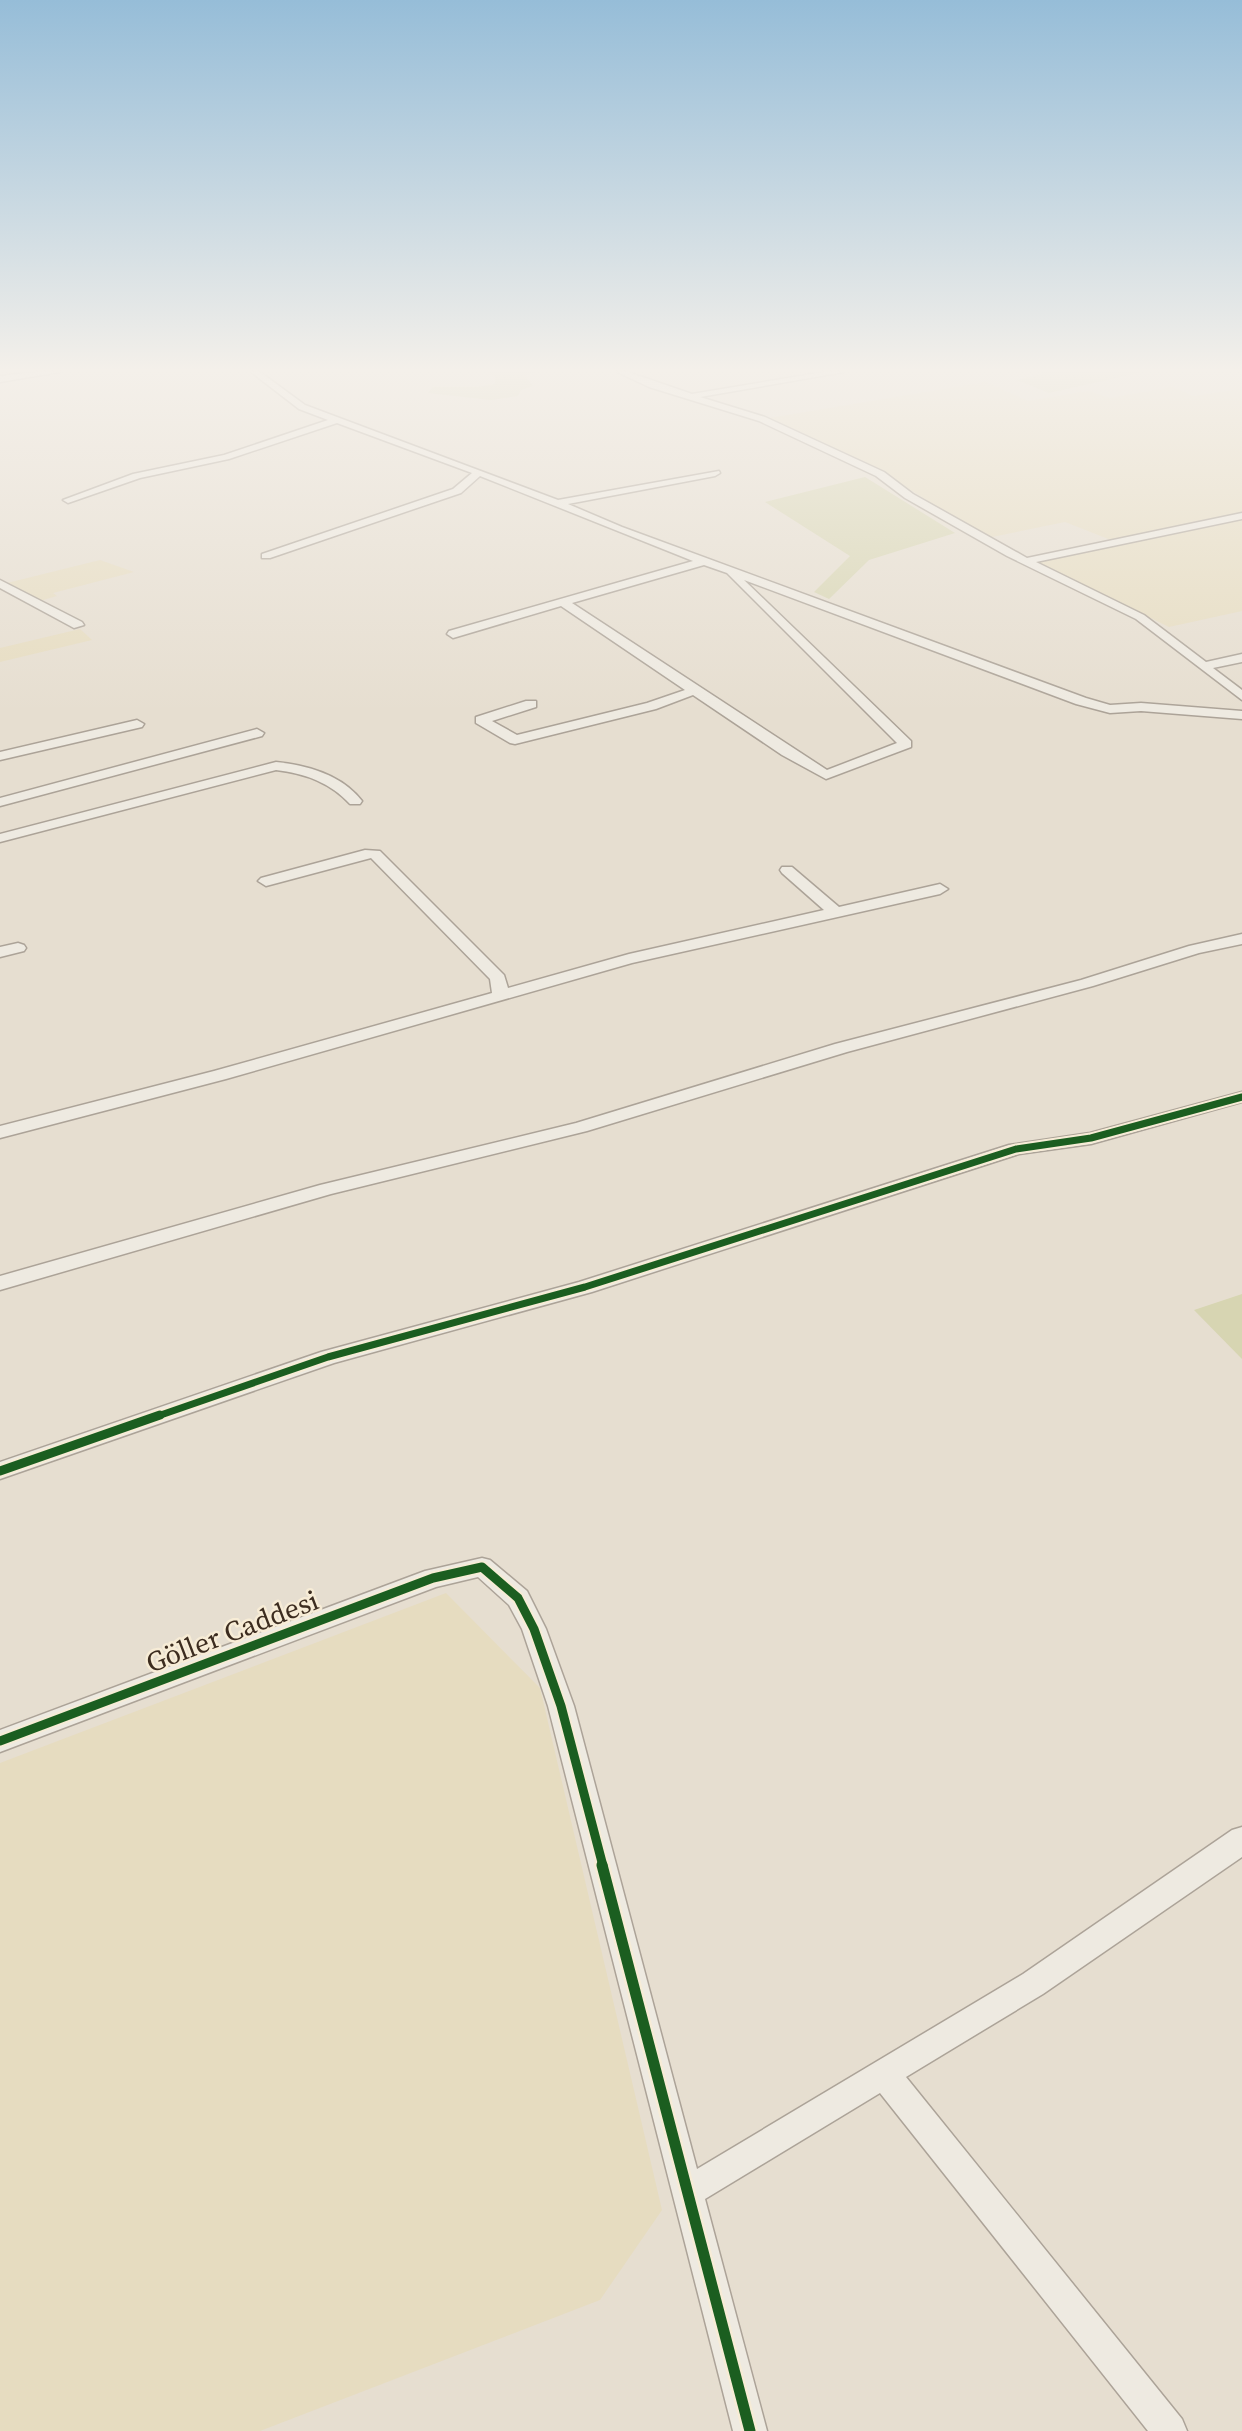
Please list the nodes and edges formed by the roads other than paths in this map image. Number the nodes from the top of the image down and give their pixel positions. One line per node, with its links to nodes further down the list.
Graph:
1 (107, 485): 6 (street)
2 (463, 485): 9 (street)
3 (511, 485): 7 (street)
4 (650, 485): 7 (street)
5 (895, 485): 11 (street)
6 (68, 499)
7 (558, 503): 10 (street)
8 (1242, 516): 11 (street)
9 (266, 556)
10 (704, 561): 12 (street); 14 (street)
11 (1026, 561): 18 (street)
12 (728, 570): 19 (street); 22 (street)
13 (0, 583): 15 (street)
14 (564, 603): 16 (street); 19 (street)
15 (78, 625)
16 (453, 635)
17 (1242, 658): 18 (street)
18 (1203, 666): 20 (street)
19 (695, 690): 21 (street)
20 (1242, 696)
21 (531, 704)
22 (1242, 715)
23 (137, 724): 25 (street)
24 (257, 733): 27 (street)
25 (0, 756)
26 (355, 801): 28 (street)
27 (0, 802)
28 (0, 838)
29 (787, 870): 32 (street)
30 (266, 881): 36 (street)
31 (940, 889): 32 (street)
32 (835, 912): 36 (street)
33 (1242, 939): 39 (street)
34 (18, 948): 35 (street)
35 (0, 952)
36 (501, 995): 38 (street)
37 (1242, 1097): 40 (street)
38 (0, 1132)
39 (0, 1283)
40 (0, 1471)
41 (0, 1741): 44 (street, Göller Caddesi)
42 (1242, 1839): 43 (street)
43 (884, 2074): 44 (street); 46 (street)
44 (688, 2192): 45 (street)
45 (750, 2431)
46 (1170, 2431)

